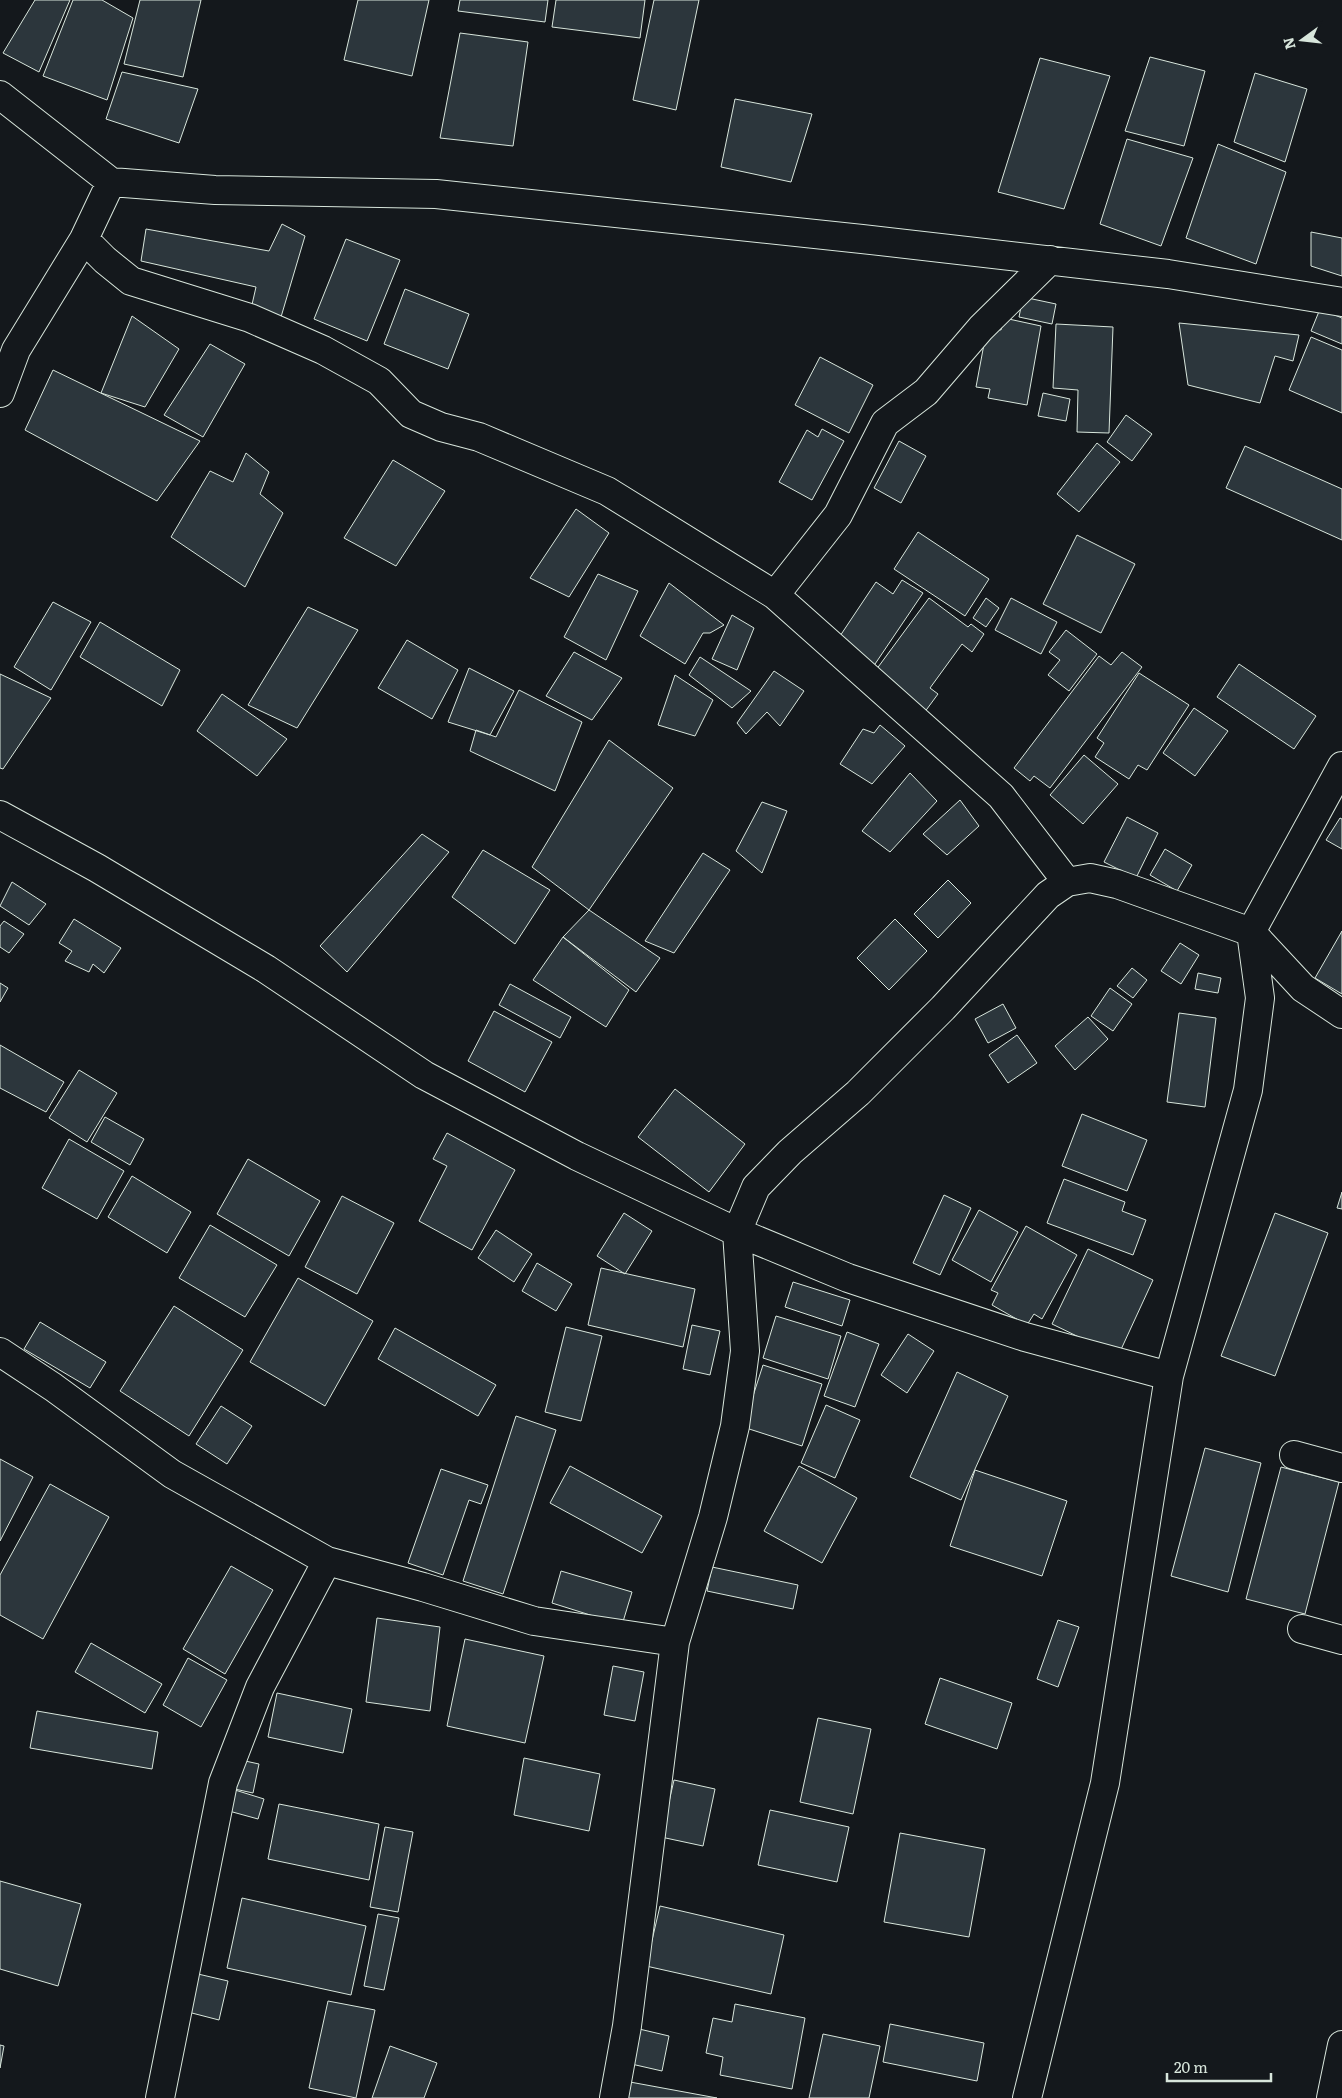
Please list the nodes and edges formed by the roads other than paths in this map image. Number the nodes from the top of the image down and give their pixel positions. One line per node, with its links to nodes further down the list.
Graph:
1 (0, 95): 2 (street)
2 (111, 182): 3 (street); 4 (street)
3 (84, 239): 6 (street); 7 (street)
4 (1050, 260): 5 (street); 7 (street)
5 (1342, 302)
6 (0, 393)
7 (775, 595): 10 (street)
8 (1342, 766): 11 (street)
9 (0, 816): 13 (street)
10 (1067, 882): 11 (street); 13 (street)
11 (1251, 932): 12 (street); 15 (street)
12 (1342, 1014)
13 (737, 1232): 15 (street); 21 (street)
14 (0, 1352): 18 (street)
15 (1170, 1376): 25 (street)
16 (1294, 1455): 17 (street)
17 (1342, 1468)
18 (327, 1561): 21 (street); 23 (street)
19 (1302, 1629): 20 (street)
20 (1342, 1640)
21 (675, 1642): 24 (street)
22 (1342, 2045): 26 (street)
23 (160, 2098)
24 (614, 2098)
25 (1027, 2098)
26 (1331, 2098)

